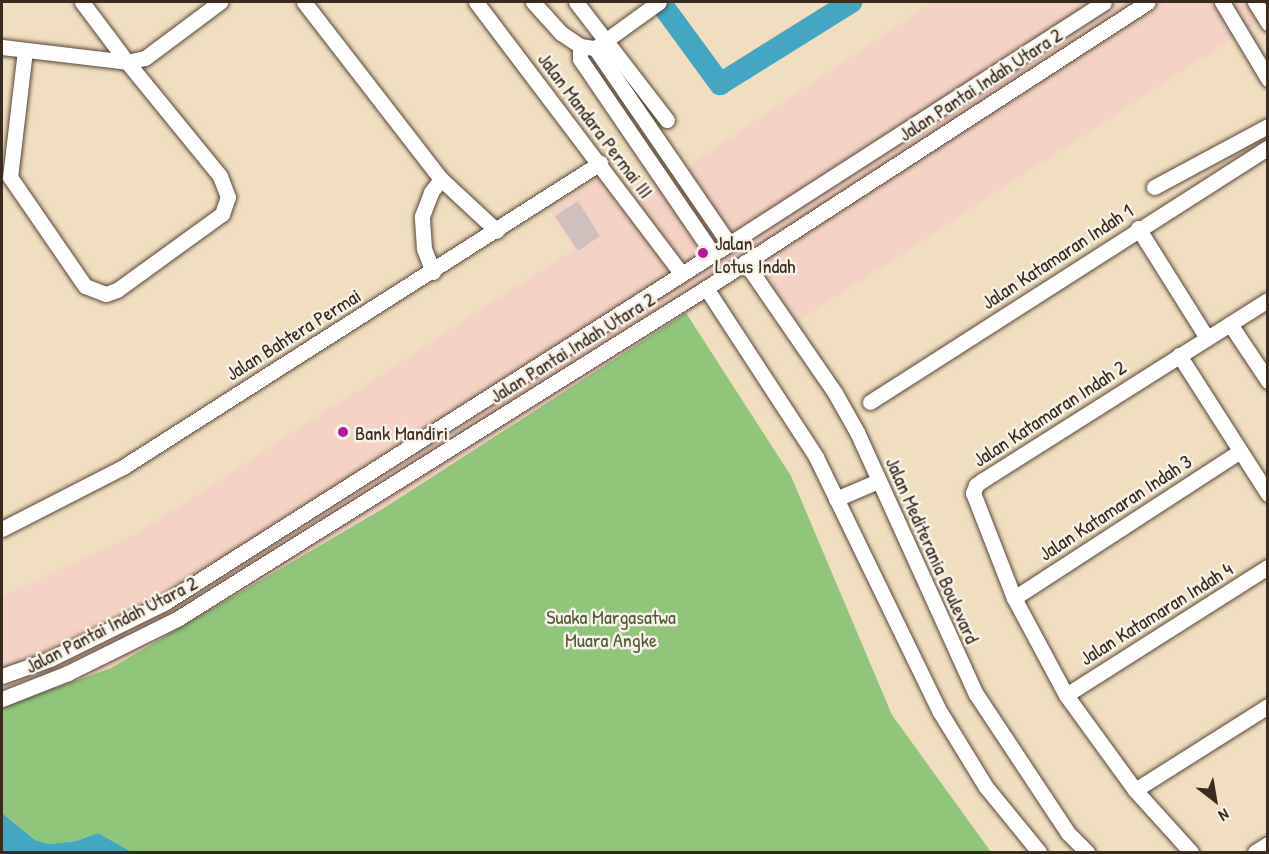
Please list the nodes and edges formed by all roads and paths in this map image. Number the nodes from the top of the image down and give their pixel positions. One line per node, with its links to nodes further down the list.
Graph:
1 (82, 2): 16 (street)
2 (220, 2): 16 (street)
3 (304, 2): 22 (street)
4 (476, 2): 21 (street, Jalan Mandara Permai III)
5 (533, 2): 14 (street)
6 (576, 2): 14 (street)
7 (659, 2): 14 (street)
8 (1104, 2): 27 (street, Jalan Pantai Indah Utara 2)
9 (1148, 2): 26 (street, Jalan Pantai Indah Utara 2)
10 (1222, 2): 17 (street)
11 (1255, 2): 12 (street)
12 (1268, 23)
13 (2, 46): 15 (street)
14 (590, 48): 18 (street); 27 (street); 28 (street)
15 (25, 50): 16 (street); 16 (street)
16 (127, 62)
17 (1268, 79)
18 (667, 120)
19 (1268, 126): 23 (street)
20 (1268, 147): 24 (street, Jalan Katamaran Indah 1)
21 (600, 163): 25 (street, Jalan Bahtera Permai); 31 (street, Jalan Mandara Permai III)
22 (441, 179): 25 (street); 30 (street)
23 (1154, 187)
24 (1138, 228): 35 (street); 38 (street, Jalan Katamaran Indah 1)
25 (497, 231): 30 (street, Jalan Bahtera Permai)
26 (788, 233): 28 (street); 29 (street, Jalan Pantai Indah Utara 2)
27 (729, 244): 28 (street, Jalan Pantai Indah Utara 2)
28 (713, 254): 31 (street, Jalan Pantai Indah Utara 2)
29 (745, 262): 32 (street, Jalan Pantai Indah Utara 2); 40 (street, Jalan Mediterania Boulevard)
30 (433, 272): 43 (street, Jalan Bahtera Permai)
31 (682, 273): 46 (street, Jalan Pantai Indah Utara 2)
32 (706, 288): 42 (street); 48 (street, Jalan Pantai Indah Utara 2)
33 (1268, 300): 34 (street, Jalan Katamaran Indah 2)
34 (1230, 324): 35 (street, Jalan Katamaran Indah 2); 37 (street)
35 (1207, 338): 36 (street, Jalan Katamaran Indah 2)
36 (1179, 355): 39 (street); 45 (street, Jalan Katamaran Indah 2)
37 (1268, 381)
38 (870, 402)
39 (1239, 452): 41 (street); 45 (street, Jalan Katamaran Indah 3)
40 (878, 480): 42 (street); 53 (street, Jalan Mediterania Boulevard)
41 (1268, 494)
42 (836, 499): 52 (street)
43 (2, 529)
44 (1268, 567): 47 (street, Jalan Katamaran Indah 4)
45 (1014, 598): 47 (street, Jalan Katamaran Indah 2)
46 (2, 676)
47 (1066, 695): 50 (street, Jalan Katamaran Indah 2)
48 (2, 699)
49 (1268, 706): 50 (street)
50 (1135, 790): 54 (street, Jalan Katamaran Indah 2)
51 (1268, 844): 55 (street)
52 (1039, 852)
53 (1087, 852)
54 (1191, 852)
55 (1255, 852)

